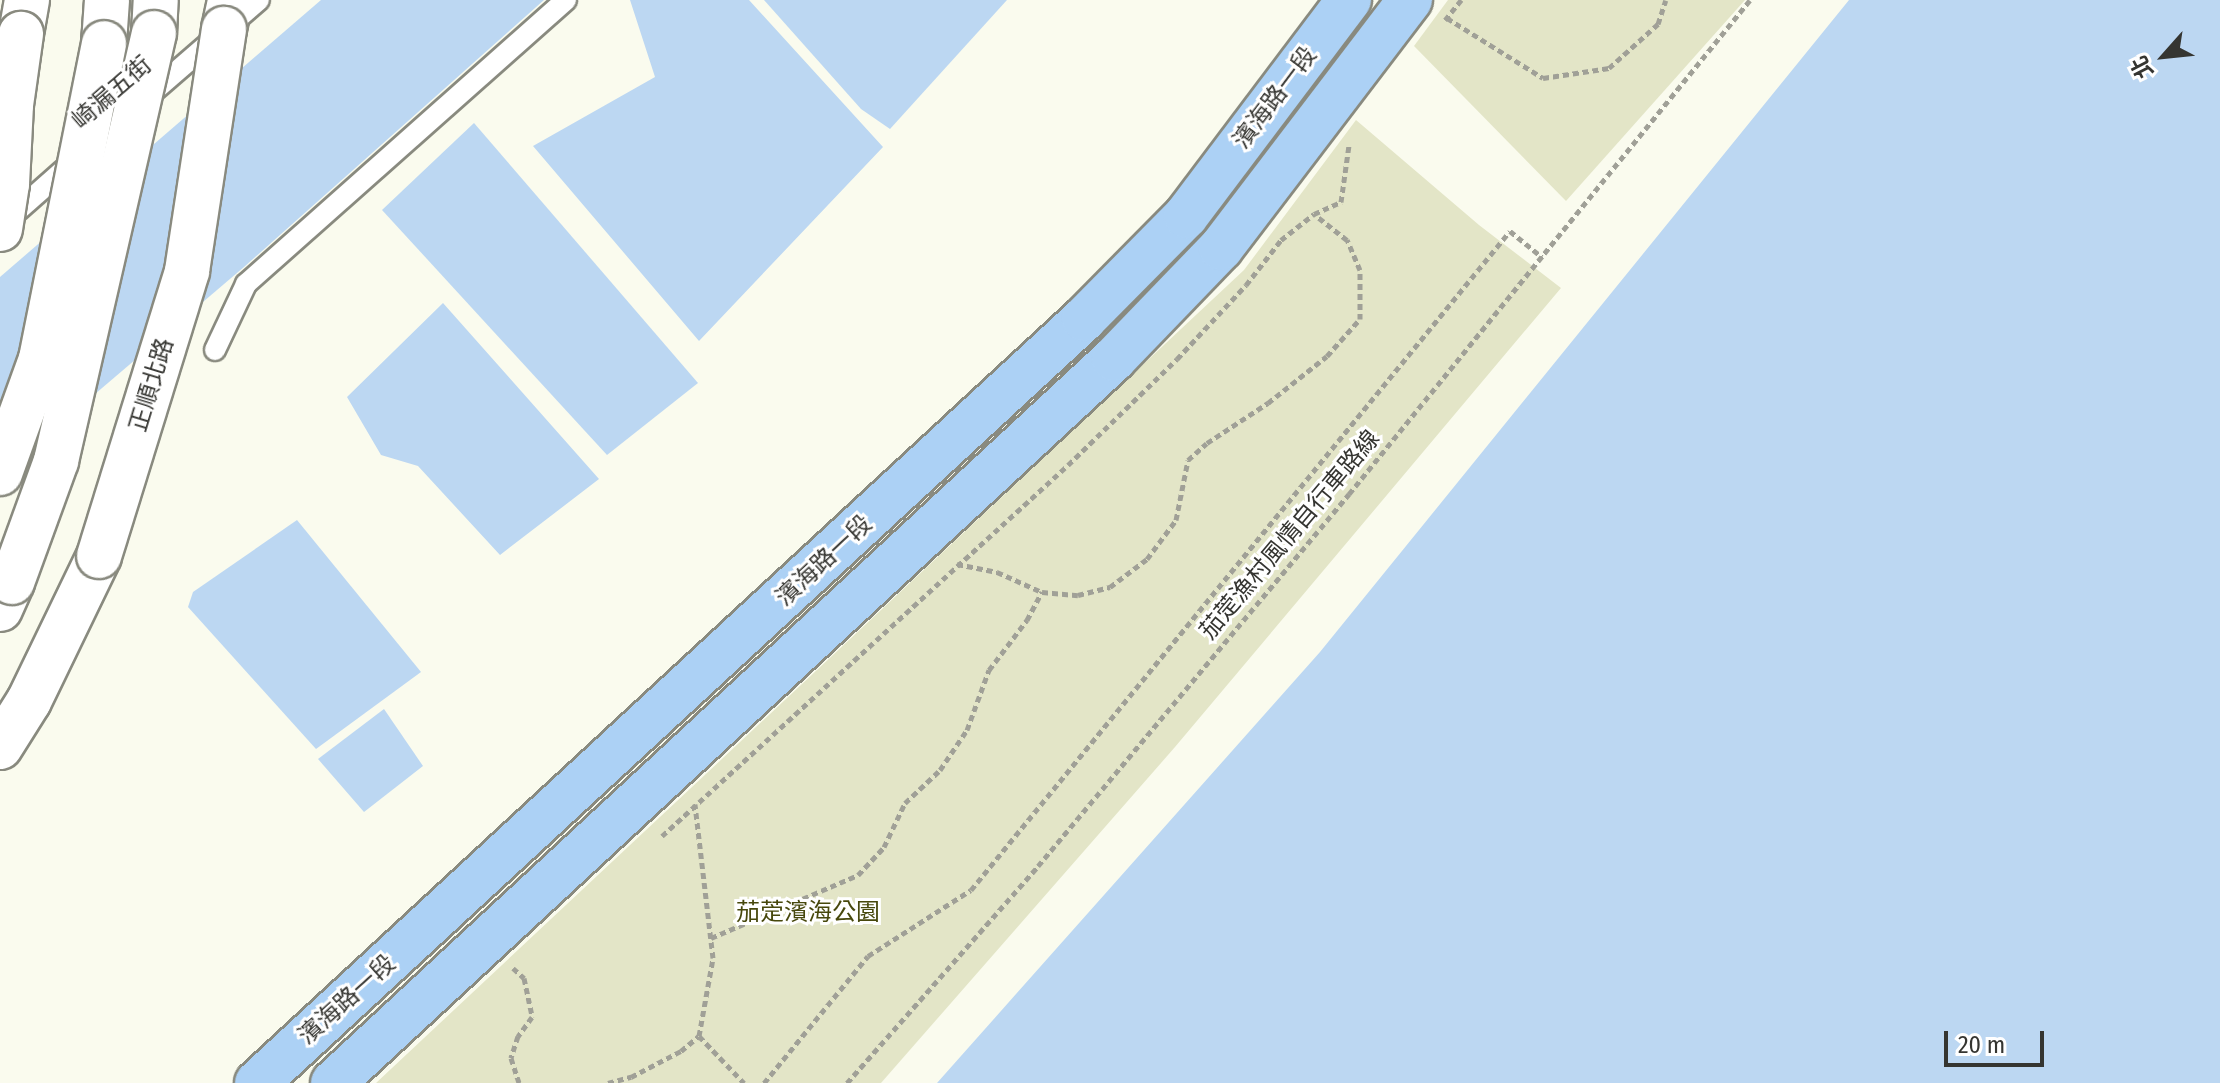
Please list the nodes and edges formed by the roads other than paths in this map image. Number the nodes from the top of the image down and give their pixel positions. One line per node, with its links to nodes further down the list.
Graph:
1 (107, 0): 11 (street, bridge)
2 (259, 0): 6 (lane, 崎漏五街)
3 (566, 0): 10 (lane)
4 (1349, 0): 12 (main road, 濱海路一段)
5 (1429, 9): 13 (main road, 濱海路一段)
6 (227, 15): 9 (lane, 崎漏五街); 15 (street, 正順北路, bridge)
7 (155, 16): 14 (street, bridge)
8 (24, 17): 9 (street, bridge)
9 (0, 228)
10 (215, 350)
11 (0, 473)
12 (879, 510): 13 (main road); 16 (main road, 濱海路一段)
13 (905, 554): 17 (main road, 濱海路一段)
14 (6, 596)
15 (0, 747)
16 (257, 1083)
17 (333, 1083)

